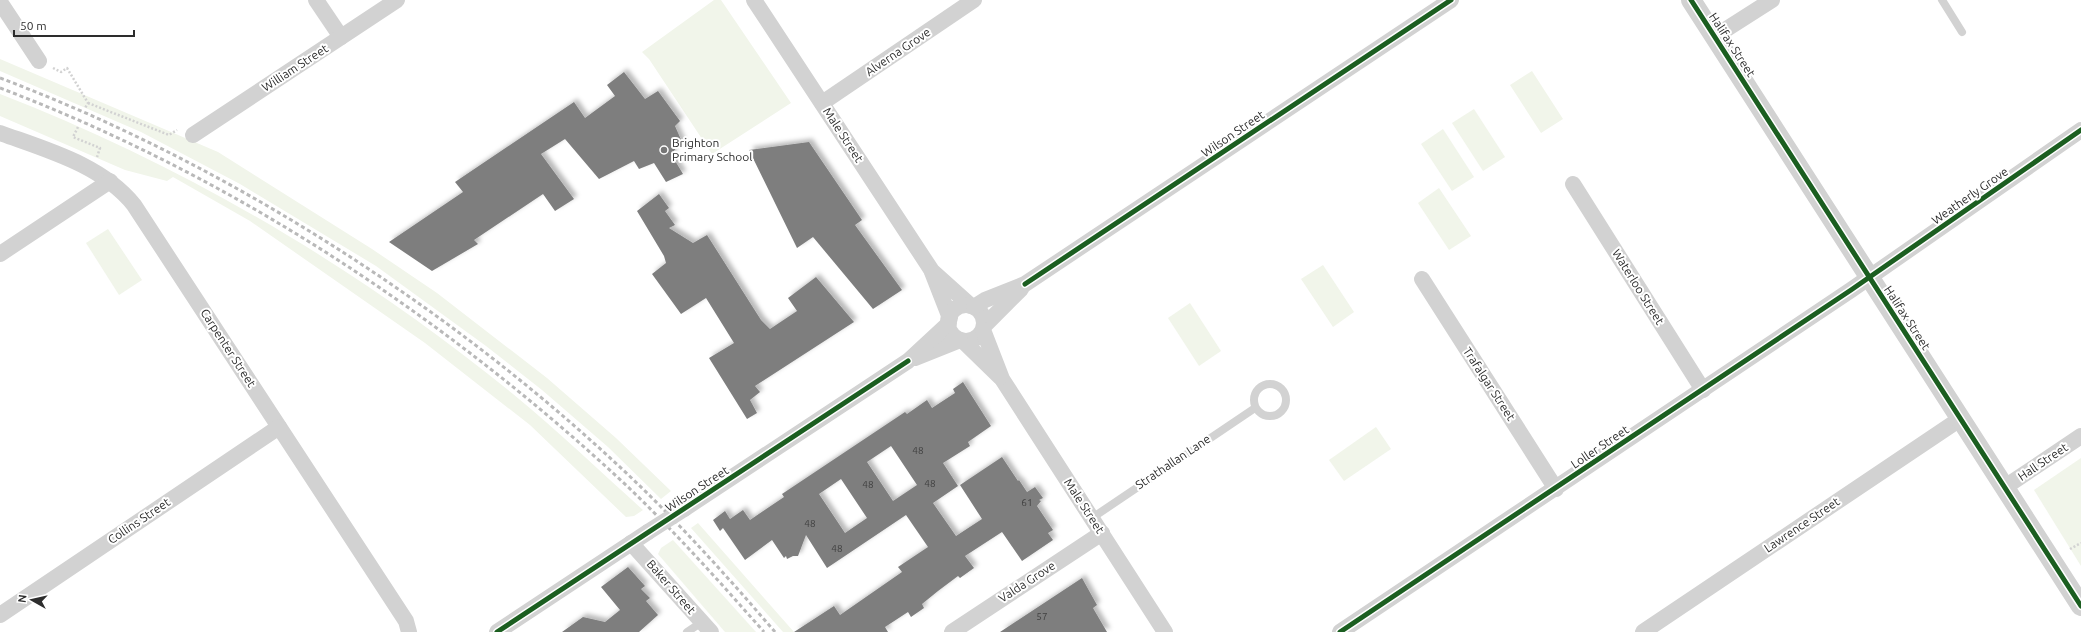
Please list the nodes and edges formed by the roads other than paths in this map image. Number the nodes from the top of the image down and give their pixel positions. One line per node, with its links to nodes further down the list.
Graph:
1 (316, 0): 11 (street)
2 (397, 0): 11 (street, William Street)
3 (754, 0): 14 (street, Male Street)
4 (974, 0): 14 (street, Alverna Grove)
5 (1451, 0): 24 (street, Wilson Street)
6 (1691, 0): 12 (street, Halifax Street)
7 (1772, 0): 12 (street)
8 (1942, 0): 10 (lane)
9 (0, 2): 13 (street)
10 (1962, 32)
11 (341, 37): 17 (street, William Street)
12 (1714, 37): 22 (street, Halifax Street)
13 (39, 61)
14 (822, 103): 21 (street, Male Street)
15 (2081, 130): 22 (street, Weatherly Grove)
16 (0, 133): 18 (street, Carpenter Street)
17 (193, 135)
18 (110, 181): 20 (street); 34 (street, Carpenter Street)
19 (1573, 184): 31 (street, Waterloo Street)
20 (0, 254)
21 (932, 270): 25 (street, Male Street); 26 (street, Male Street)
22 (1870, 278): 31 (street, Loller Street); 33 (street, Halifax Street)
23 (1422, 279): 37 (street, Trafalgar Street)
24 (1025, 284): 25 (street, Wilson Street); 27 (street, Wilson Street)
25 (973, 307): 26 (street); 27 (street)
26 (949, 320): 28 (street); 29 (street, Wilson Street)
27 (983, 328): 28 (street); 30 (street, Male Street)
28 (962, 340): 29 (street, Wilson Street); 30 (street, Male Street)
29 (908, 361): 40 (street, Wilson Street, bridge)
30 (1002, 380): 38 (street, Male Street)
31 (1703, 390): 37 (street, Loller Street)
32 (1255, 408): 32 (lane); 38 (lane, Strathallan Lane)
33 (1960, 419): 36 (street, Halifax Street); 51 (street, Lawrence Street)
34 (279, 427): 42 (street, Collins Street); 43 (street, Carpenter Street)
35 (2081, 436): 36 (street, Hall Street)
36 (2004, 487): 41 (street, Halifax Street)
37 (1556, 489): 50 (street, Loller Street)
38 (1092, 518): 39 (street, Male Street)
39 (1102, 533): 48 (street, Valda Grove); 49 (street, Male Street)
40 (632, 543): 44 (street, Baker Street); 46 (street, Wilson Street)
41 (2081, 606)
42 (0, 614)
43 (408, 627): 45 (street, Carpenter Street)
44 (706, 627): 47 (lane)
45 (419, 632)
46 (497, 632)
47 (687, 632)
48 (952, 632)
49 (1165, 632)
50 (1340, 632)
51 (1643, 632)

